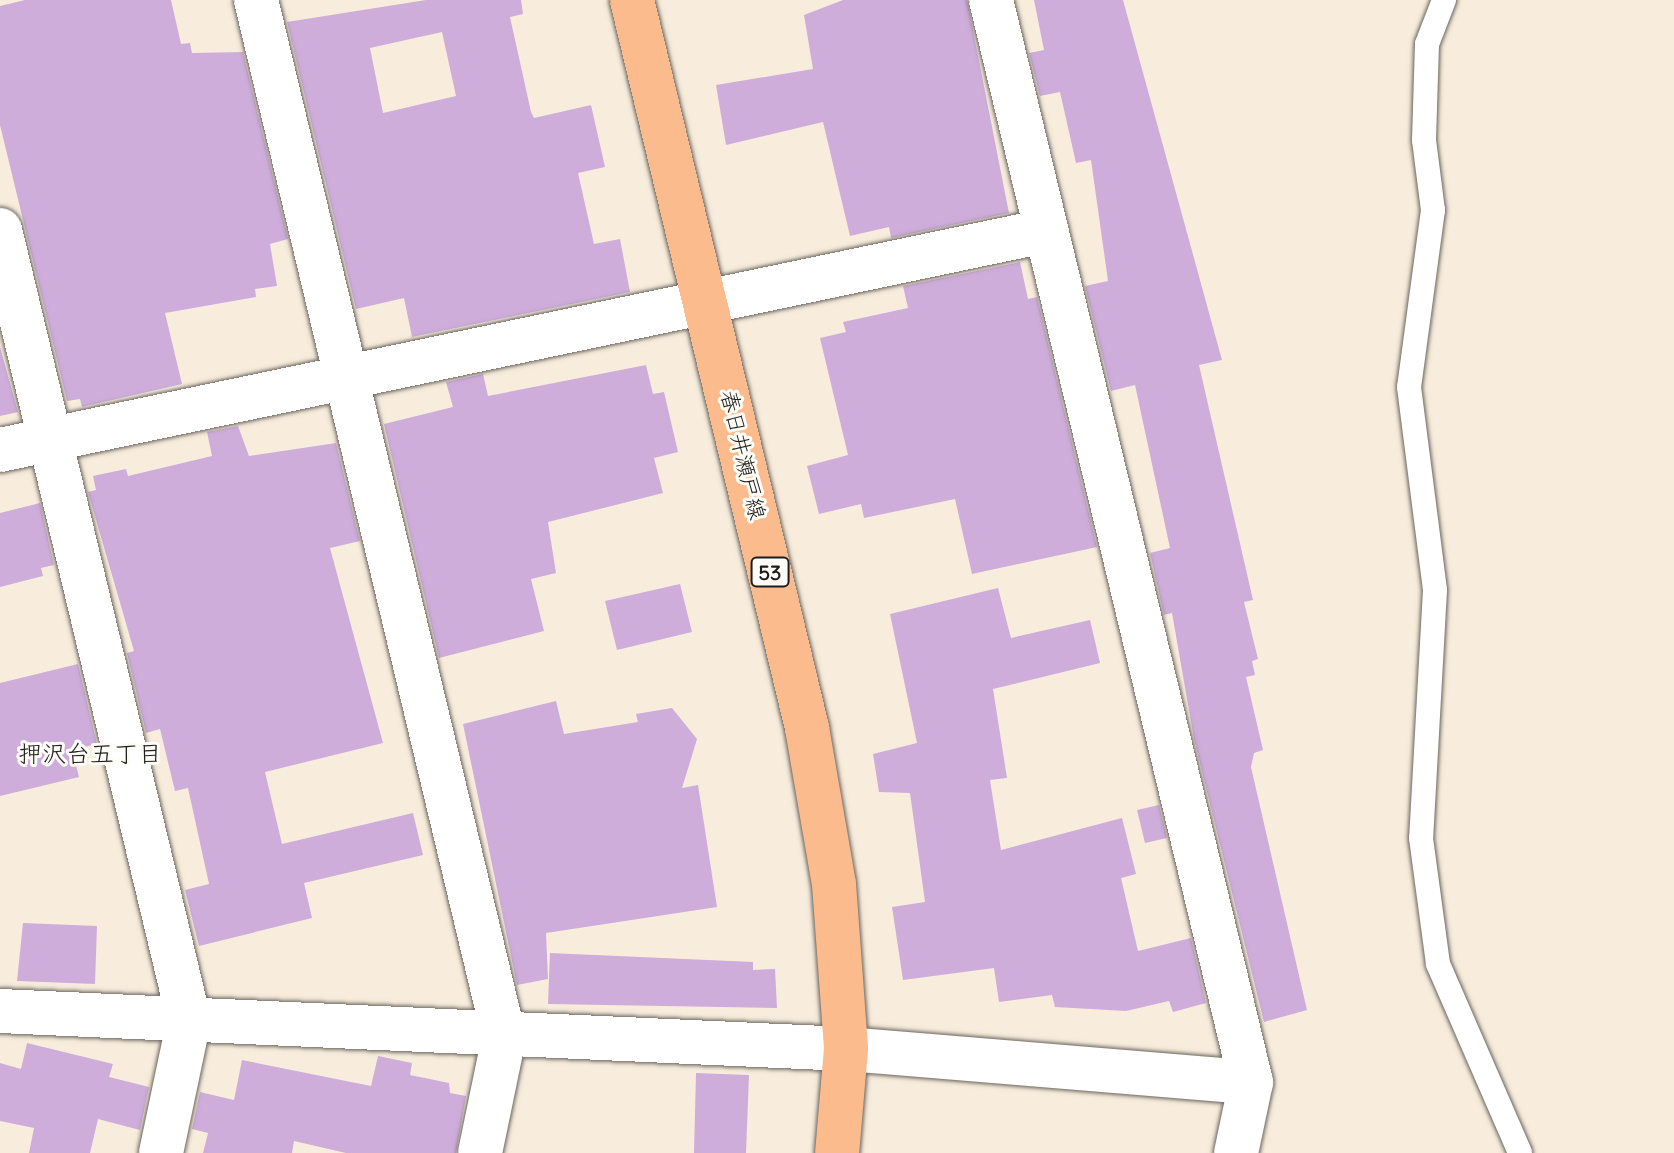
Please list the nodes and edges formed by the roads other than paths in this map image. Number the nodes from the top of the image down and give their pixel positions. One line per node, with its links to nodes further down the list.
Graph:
1 (256, 0): 8 (street)
2 (632, 0): 7 (main road, 春日井瀬戸線 / 53)
3 (991, 0): 6 (street)
4 (1444, 0): 20 (lane)
5 (0, 230): 9 (street)
6 (1045, 231): 7 (street); 15 (street)
7 (706, 302): 8 (street); 14 (main road, 春日井瀬戸線 / 53)
8 (349, 377): 9 (street); 13 (street)
9 (51, 440): 10 (street); 12 (street)
10 (0, 450)
11 (0, 1011): 12 (street)
12 (189, 1020): 13 (street); 16 (street)
13 (504, 1037): 14 (street); 17 (street)
14 (846, 1049): 15 (street); 18 (main road, 春日井瀬戸線 / 53)
15 (1251, 1082): 19 (street)
16 (161, 1153)
17 (480, 1153)
18 (837, 1153)
19 (1236, 1153)
20 (1520, 1153)

